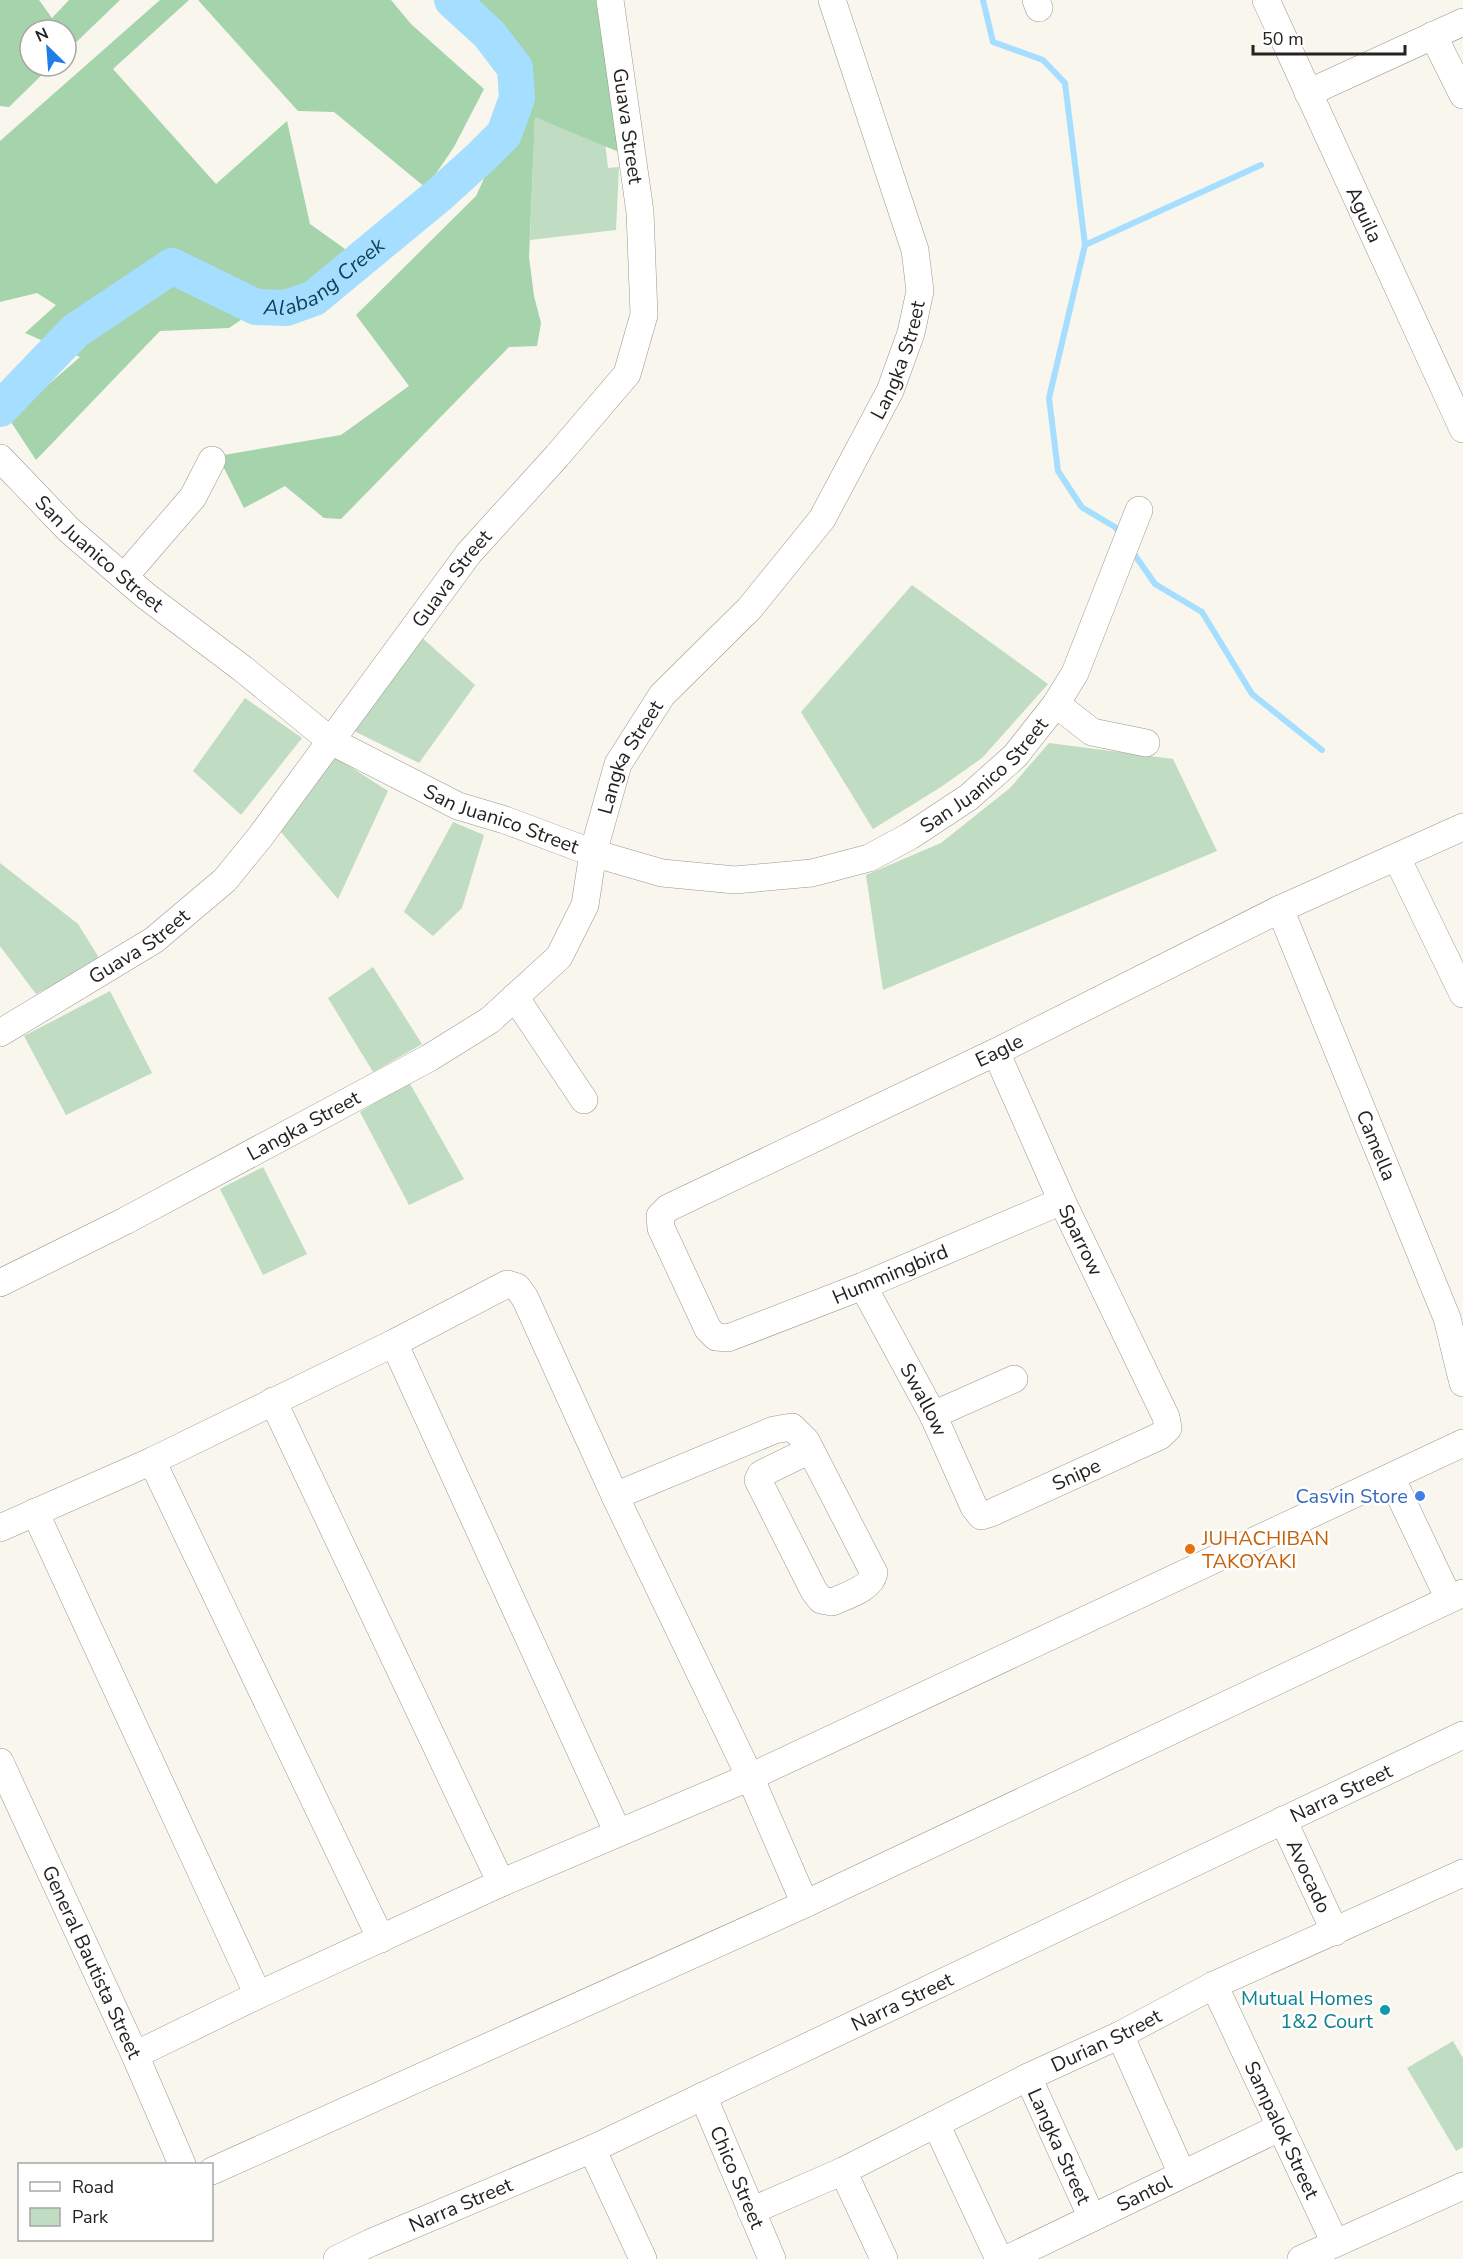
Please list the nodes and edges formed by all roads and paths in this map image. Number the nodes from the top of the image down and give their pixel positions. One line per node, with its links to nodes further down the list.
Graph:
1 (610, 0): 14 (street, Guava Street)
2 (832, 0): 17 (street, Langka Street)
3 (1266, 0): 6 (street, Aguila)
4 (1463, 22): 5 (street)
5 (1433, 35): 6 (street); 7 (street)
6 (1308, 93): 8 (street, Aguila)
7 (1463, 95)
8 (1463, 429)
9 (0, 458): 12 (street, San Juanico Street)
10 (212, 460): 12 (street)
11 (1135, 521): 13 (street, San Juanico Street)
12 (124, 577): 14 (street, San Juanico Street)
13 (1056, 704): 15 (street, San Juanico Street); 17 (street, San Juanico Street)
14 (331, 741): 17 (street, San Juanico Street); 22 (street, Guava Street)
15 (1146, 743)
16 (1463, 827): 18 (street, Eagle)
17 (593, 853): 21 (street, Langka Street)
18 (1397, 858): 19 (street, Eagle); 20 (street)
19 (1280, 909): 23 (street, Eagle); 31 (street, Camella)
20 (1460, 979)
21 (515, 997): 24 (street); 26 (street, Langka Street)
22 (0, 1033)
23 (996, 1052): 25 (street, Sparrow); 28 (street, Eagle)
24 (584, 1100)
25 (1062, 1201): 27 (street, Hummingbird); 34 (street, Sparrow)
26 (0, 1283)
27 (863, 1286): 28 (street, Hummingbird); 33 (street, Swallow)
28 (716, 1337)
29 (394, 1343): 32 (street); 39 (street); 48 (street)
30 (1014, 1379): 33 (street)
31 (1463, 1383)
32 (273, 1401): 37 (street); 50 (street)
33 (933, 1415): 41 (street, Swallow)
34 (1168, 1428): 41 (street, Snipe)
35 (1463, 1443): 38 (street)
36 (810, 1450): 36 (street); 39 (street)
37 (152, 1461): 40 (street); 53 (street)
38 (1391, 1477): 43 (street); 46 (street)
39 (615, 1496): 46 (street)
40 (35, 1512): 42 (street); 55 (street)
41 (981, 1516)
42 (0, 1528)
43 (1456, 1596): 51 (street)
44 (1463, 1735): 47 (street, Narra Street)
45 (0, 1762): 57 (street, General Bautista Street)
46 (750, 1777): 48 (street); 51 (street)
47 (1283, 1820): 52 (street, Avocado); 59 (street, Narra Street)
48 (618, 1833): 50 (street)
49 (1463, 1873): 52 (street, Durian Street)
50 (501, 1883): 53 (street)
51 (805, 1904): 64 (street)
52 (1335, 1932): 54 (street, Durian Street)
53 (381, 1939): 55 (street)
54 (1214, 1986): 56 (street, Durian Street); 61 (street, Sampalok Street)
55 (258, 1995): 57 (street)
56 (1120, 2035): 58 (street, Durian Street); 66 (street)
57 (135, 2055): 63 (street, General Bautista Street)
58 (1028, 2077): 60 (street, Durian Street); 69 (street, Langka Street)
59 (703, 2096): 62 (street, Narra Street); 68 (street, Chico Street)
60 (936, 2124): 65 (street, Durian Street); 76 (street)
61 (1281, 2127): 66 (street, Santol); 70 (street, Sampalok Street)
62 (592, 2149): 71 (street, Narra Street); 73 (street)
63 (182, 2163)
64 (213, 2171)
65 (843, 2171): 68 (street, Durian Street); 75 (street)
66 (1182, 2174): 69 (street, Santol)
67 (1463, 2186): 70 (street)
68 (751, 2211): 74 (street, Chico Street)
69 (1092, 2218): 77 (street, Santol)
70 (1335, 2243): 78 (street)
71 (374, 2251): 72 (street, Narra Street)
72 (337, 2259)
73 (643, 2259)
74 (772, 2259)
75 (884, 2259)
76 (999, 2259)
77 (1007, 2259)
78 (1301, 2259)

